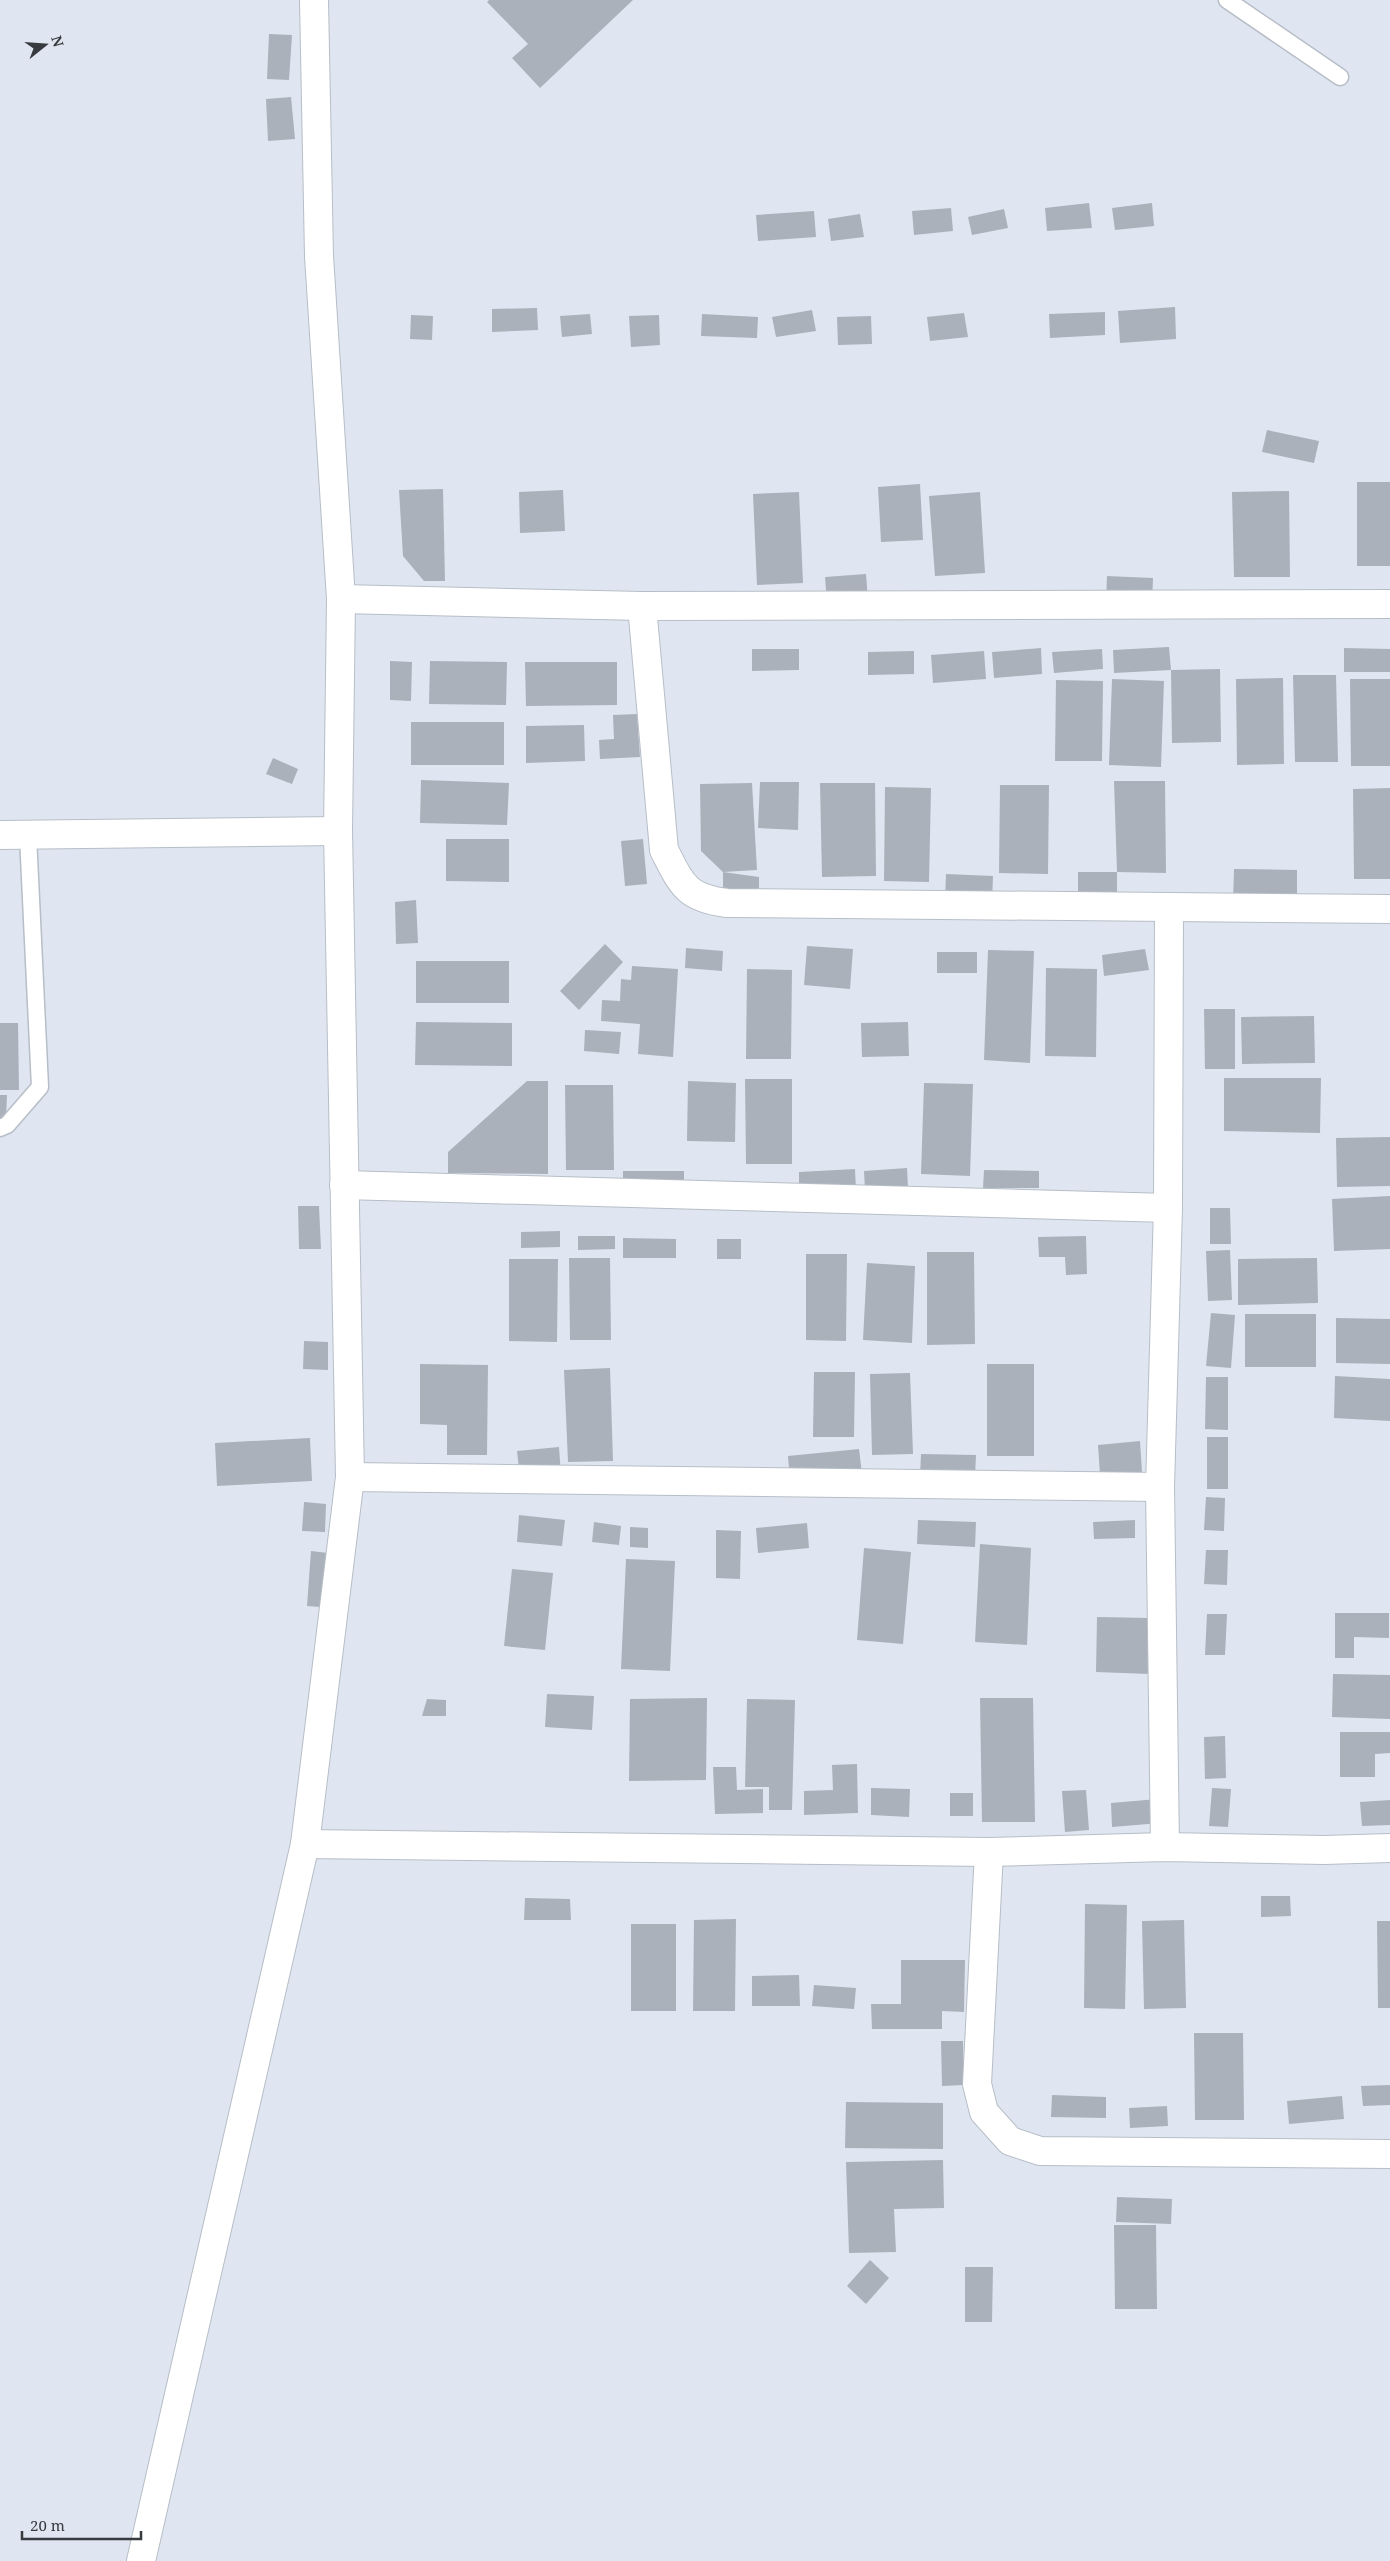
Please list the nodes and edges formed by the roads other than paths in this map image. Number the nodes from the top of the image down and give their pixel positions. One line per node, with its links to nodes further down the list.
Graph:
1 (314, 0): 4 (street)
2 (1228, 0): 3 (lane)
3 (1340, 77)
4 (341, 599): 6 (street); 7 (street)
5 (1390, 604): 6 (street)
6 (642, 606): 10 (street)
7 (338, 832): 9 (street); 13 (street)
8 (0, 836): 9 (street)
9 (28, 836): 12 (lane)
10 (1169, 909): 11 (street); 14 (street)
11 (1390, 909)
12 (0, 1128)
13 (344, 1186): 14 (street); 15 (street)
14 (1168, 1208): 16 (street)
15 (350, 1477): 16 (street); 17 (street)
16 (1160, 1487): 18 (street)
17 (305, 1844): 20 (street); 22 (street)
18 (1165, 1847): 19 (street); 20 (street)
19 (1390, 1848)
20 (989, 1852): 21 (street)
21 (1390, 2154)
22 (141, 2561)

